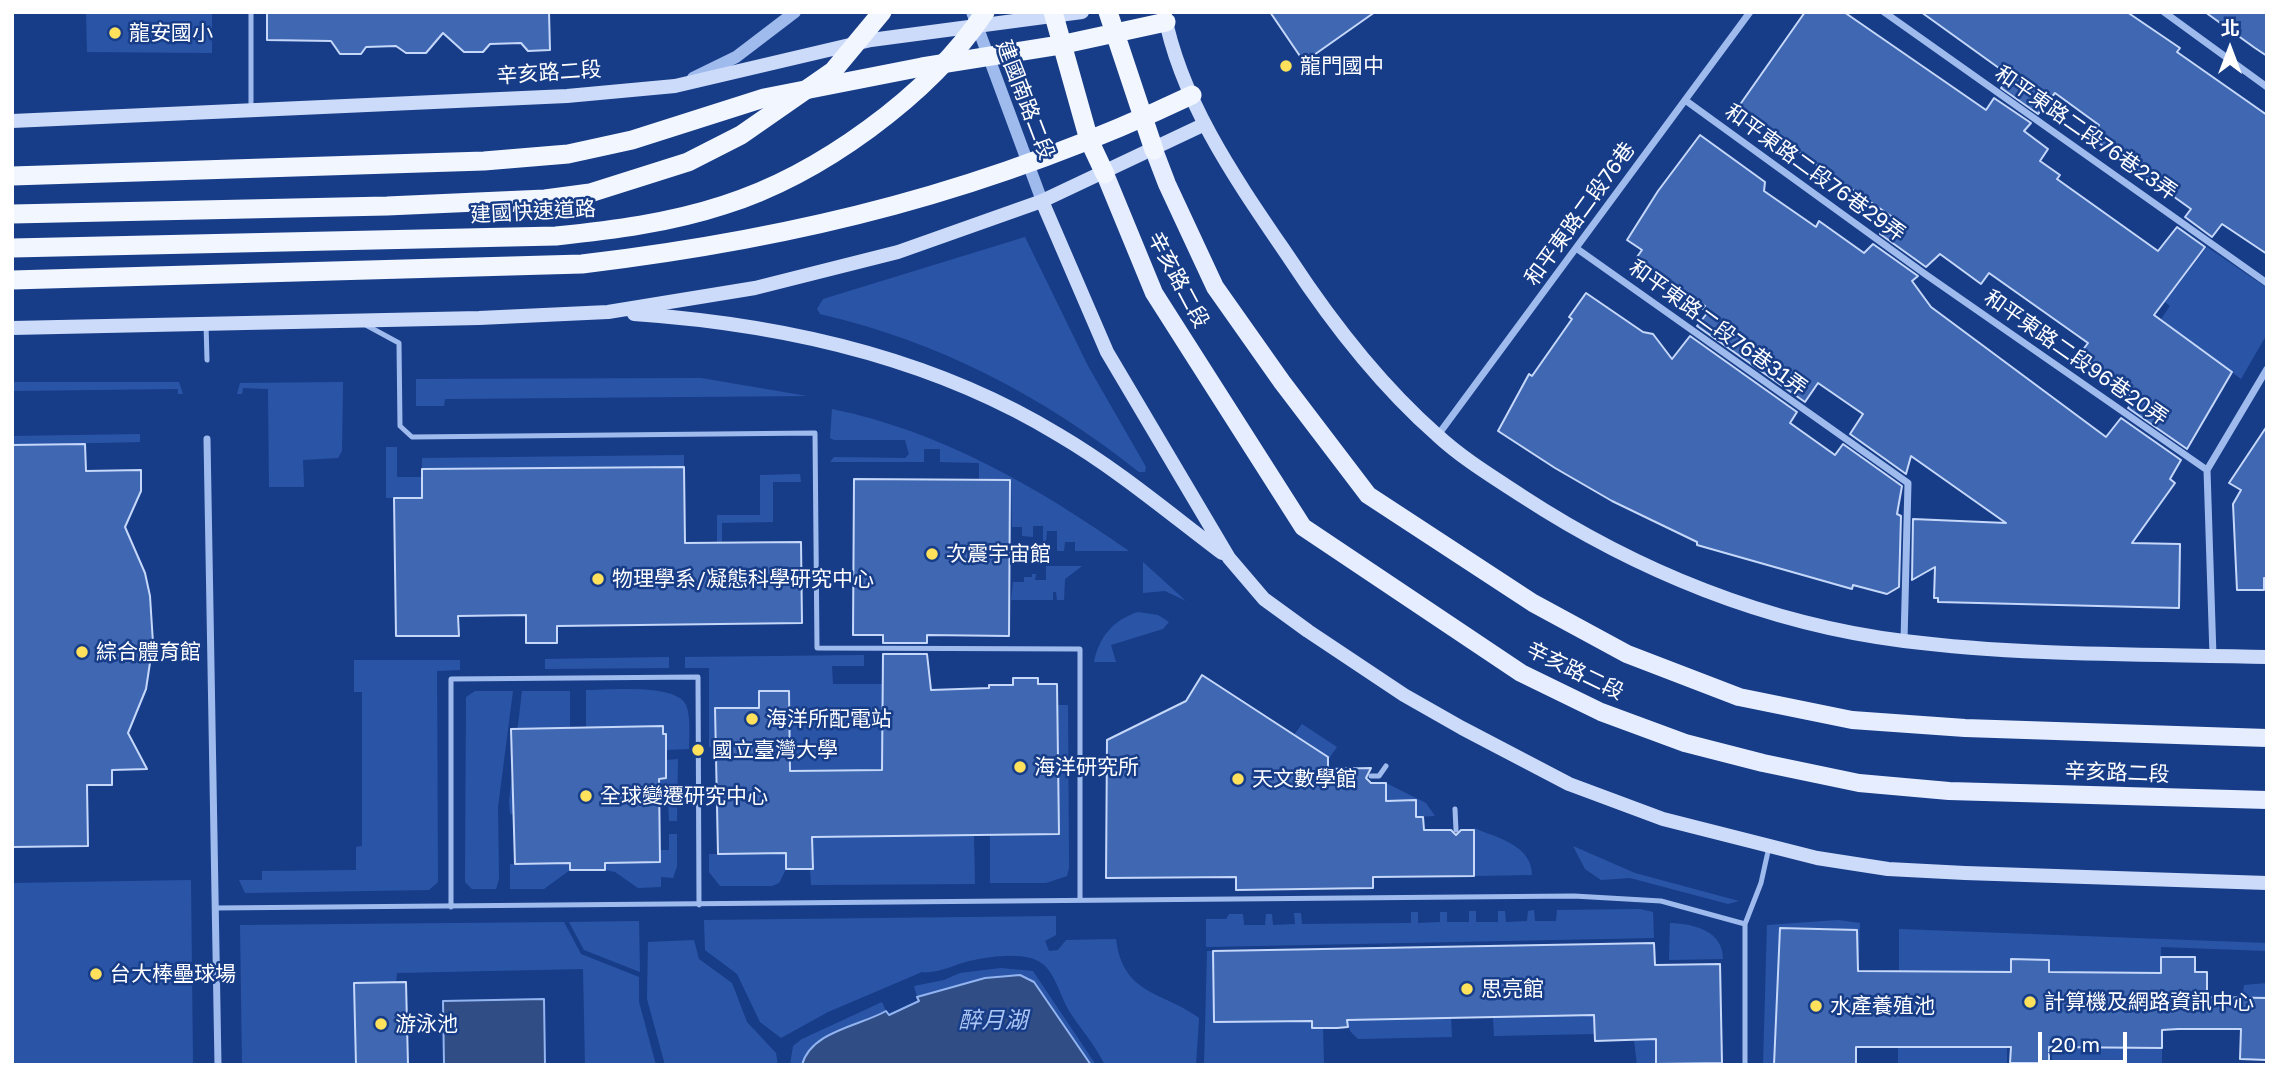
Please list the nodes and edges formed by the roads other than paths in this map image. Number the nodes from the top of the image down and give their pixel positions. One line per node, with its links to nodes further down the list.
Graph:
1 (251, 12): 20 (lane)
2 (795, 12): 16 (street)
3 (882, 12): 30 (highway, 建國快速道路, bridge)
4 (972, 12): 12 (street, 建國南路二段)
5 (1082, 12): 10 (main road, 辛亥路二段)
6 (1108, 12): 13 (highway)
7 (1750, 12): 19 (street, 和平東路二段76巷)
8 (1884, 12): 35 (street, 和平東路二段76巷23弄)
9 (2164, 12): 17 (street)
10 (1053, 14): 12 (main road, 辛亥路二段); 14 (highway)
11 (1165, 17): 13 (highway); 18 (main road)
12 (981, 20): 15 (street, 建國南路二段); 16 (main road, 辛亥路二段); 31 (highway, 建國快速道路, bridge)
13 (1115, 33): 14 (highway); 21 (highway)
14 (1059, 45): 15 (highway); 24 (highway)
15 (988, 57): 26 (street, 建國南路二段); 28 (highway)
16 (676, 86): 20 (main road, 辛亥路二段)
17 (2267, 87)
18 (1192, 95): 21 (highway); 23 (main road)
19 (1685, 100): 32 (street, 和平東路二段76巷); 33 (street, 和平東路二段76巷29弄)
20 (251, 112): 22 (main road, 辛亥路二段)
21 (1144, 118): 24 (highway); 25 (highway)
22 (12, 121)
23 (1205, 124): 25 (main road); 42 (main road)
24 (1089, 141): 26 (highway); 27 (highway)
25 (1154, 150): 27 (main road); 49 (main road, 辛亥路二段)
26 (1028, 164): 29 (street, 建國南路二段); 34 (highway)
27 (1105, 174): 29 (main road); 52 (main road, 辛亥路二段)
28 (12, 176)
29 (1042, 201): 36 (main road); 45 (main road)
30 (12, 214)
31 (12, 248)
32 (1576, 248): 42 (street, 和平東路二段76巷); 46 (street, 和平東路二段76巷31弄)
33 (1925, 274): 44 (street, 和平東路二段96巷20弄)
34 (12, 280)
35 (2267, 283)
36 (608, 312): 37 (main road); 45 (main road)
37 (359, 321): 38 (main road); 57 (lane)
38 (206, 324): 39 (main road); 40 (lane)
39 (12, 328)
40 (206, 360)
41 (2267, 369): 44 (street)
42 (1438, 436): 46 (main road)
43 (207, 439): 60 (street)
44 (2207, 470): 47 (street)
45 (1229, 558): 55 (main road)
46 (1904, 641): 47 (main road)
47 (2213, 656): 48 (main road)
48 (2267, 657)
49 (2267, 738)
50 (1386, 766): 51 (lane)
51 (1371, 776)
52 (2267, 800)
53 (1455, 809): 54 (lane)
54 (1456, 830)
55 (1769, 846): 56 (main road); 61 (lane)
56 (2267, 883)
57 (1080, 900): 58 (lane); 61 (lane)
58 (699, 905): 59 (lane); 59 (lane)
59 (451, 906): 60 (lane)
60 (215, 908): 62 (street)
61 (1745, 924): 63 (lane)
62 (218, 1065)
63 (1745, 1065)

